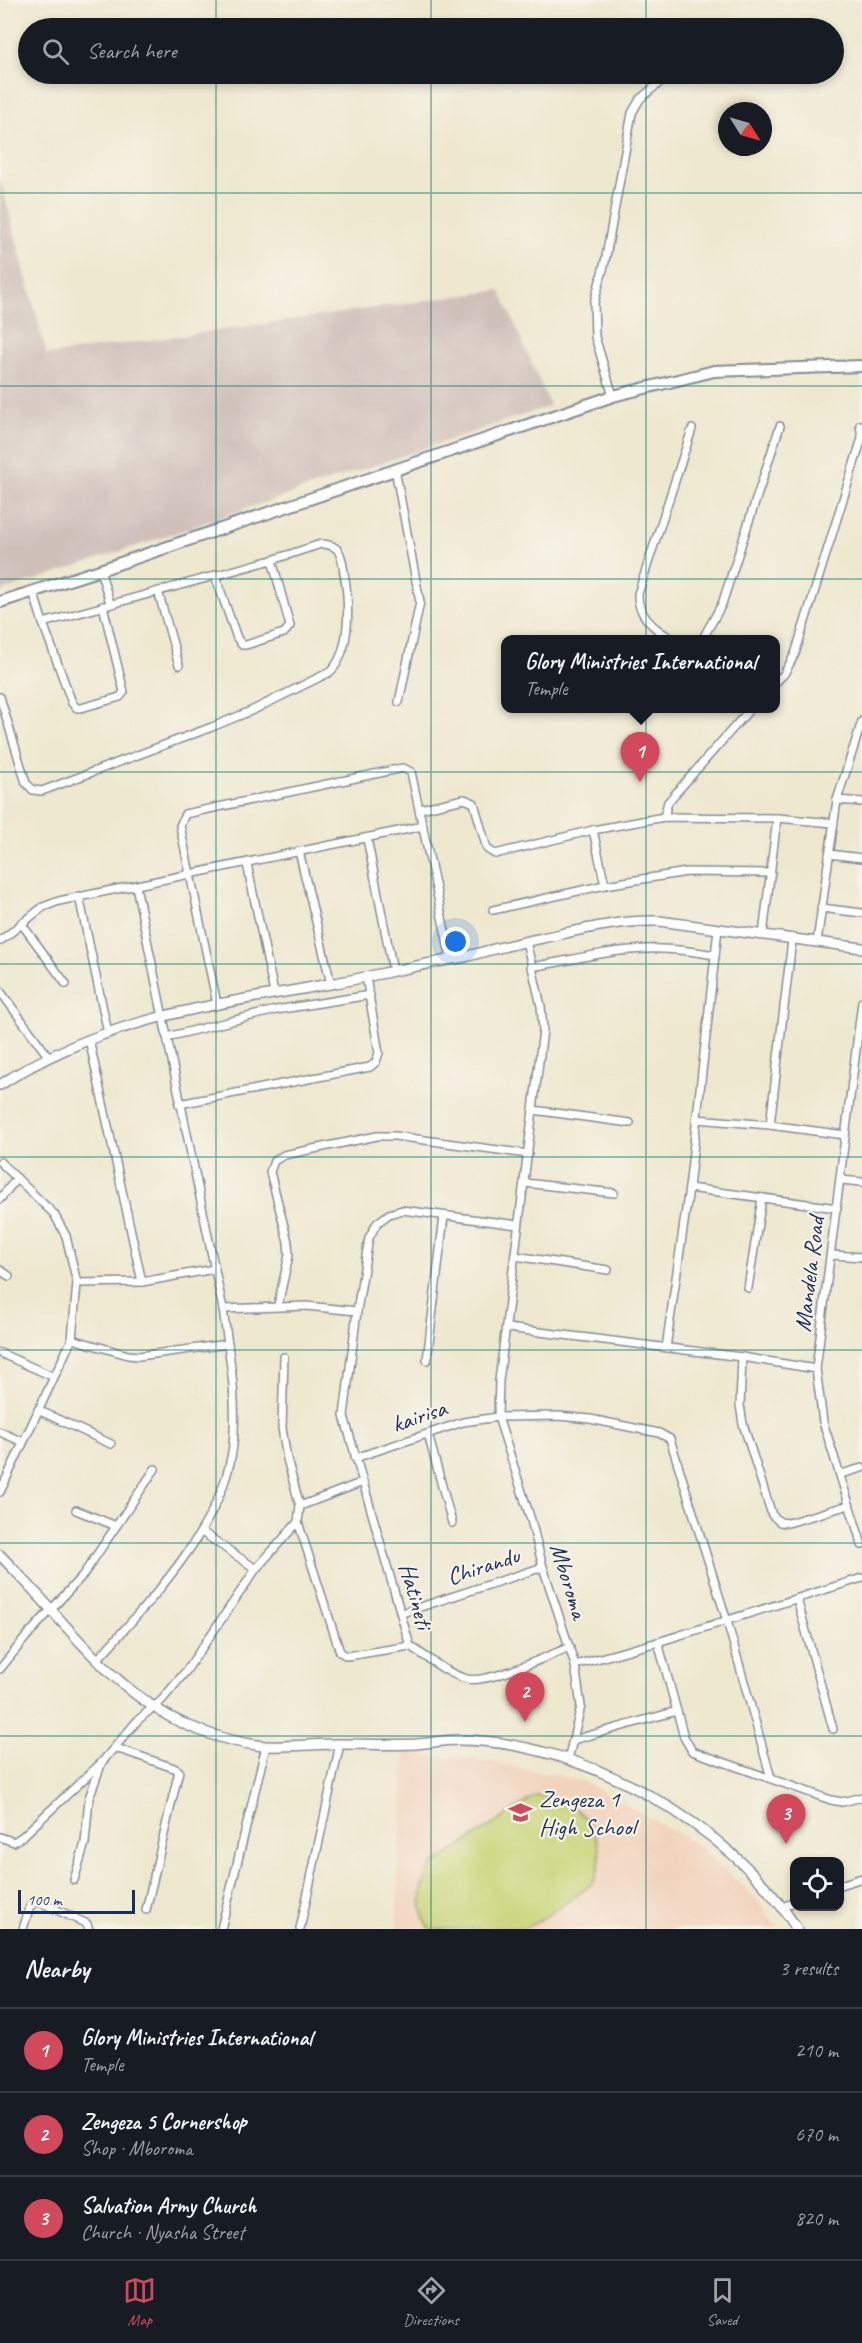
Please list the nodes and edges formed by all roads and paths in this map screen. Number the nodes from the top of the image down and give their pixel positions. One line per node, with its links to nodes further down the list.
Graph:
1 (658, 84): 3 (street)
2 (862, 366): 3 (main road)
3 (613, 396): 7 (main road)
4 (860, 425): 19 (street)
5 (780, 426): 17 (street)
6 (693, 429): 16 (street)
7 (395, 469): 9 (main road); 21 (street)
8 (272, 560): 10 (street); 10 (street); 20 (street)
9 (100, 570): 11 (main road); 14 (street)
10 (215, 576): 12 (street)
11 (33, 591): 13 (main road); 15 (street)
12 (158, 591): 14 (street); 18 (street)
13 (0, 602)
14 (107, 605): 15 (street); 15 (street)
15 (43, 623)
16 (665, 635)
17 (704, 635)
18 (179, 665)
19 (780, 678)
20 (0, 697)
21 (399, 702)
22 (747, 713): 27 (street)
23 (862, 721): 24 (street)
24 (837, 800): 25 (street); 29 (street)
25 (862, 802)
26 (420, 809): 30 (street); 31 (street); 38 (street)
27 (664, 817): 28 (street); 31 (street)
28 (777, 818): 29 (street); 37 (street)
29 (833, 824): 34 (street)
30 (423, 826): 32 (street); 54 (street)
31 (593, 830): 39 (street)
32 (367, 838): 33 (street); 56 (street)
33 (299, 851): 36 (street); 59 (street)
34 (829, 854): 35 (street); 42 (street)
35 (862, 858)
36 (247, 864): 38 (street); 61 (street)
37 (771, 873): 39 (street); 47 (street)
38 (189, 875): 40 (street); 64 (street)
39 (605, 885): 43 (street)
40 (136, 886): 41 (street); 65 (street)
41 (79, 896): 45 (street); 66 (street)
42 (821, 908): 44 (street); 51 (street)
43 (493, 910)
44 (862, 913)
45 (21, 923): 49 (street); 58 (street)
46 (718, 929): 47 (street); 50 (street); 53 (street)
47 (763, 935): 48 (street)
48 (792, 940): 51 (street); 75 (street)
49 (0, 941)
50 (526, 941): 54 (street); 55 (street, Mboroma)
51 (817, 942): 52 (street)
52 (862, 948)
53 (715, 956): 55 (street); 73 (street)
54 (451, 959): 56 (street)
55 (531, 968): 72 (street, Mboroma)
56 (393, 971): 57 (street)
57 (366, 977): 59 (street); 62 (street)
58 (66, 984)
59 (331, 984): 61 (street)
60 (0, 991): 69 (street)
61 (274, 993): 64 (street)
62 (370, 995): 67 (street); 71 (street)
63 (862, 1002): 76 (street, Mandela Road)
64 (217, 1004): 65 (street)
65 (162, 1016): 66 (street); 67 (street)
66 (108, 1033): 68 (street)
67 (167, 1037): 71 (street)
68 (89, 1039): 69 (street); 97 (street)
69 (48, 1056): 70 (street)
70 (0, 1085)
71 (180, 1104): 93 (street)
72 (533, 1110): 74 (street); 77 (street, Mboroma)
73 (696, 1119): 75 (street); 83 (street)
74 (630, 1123)
75 (770, 1125): 76 (street)
76 (845, 1135): 80 (street, Mandela Road)
77 (528, 1154): 82 (street, Mboroma); 100 (street)
78 (0, 1162): 79 (street)
79 (17, 1178): 86 (street); 98 (street)
80 (841, 1180): 81 (street); 87 (street, Mandela Road)
81 (862, 1182)
82 (525, 1183): 84 (street); 89 (street, Mboroma)
83 (689, 1188): 85 (street); 106 (street)
84 (614, 1193)
85 (762, 1198): 87 (street); 99 (street)
86 (0, 1199)
87 (837, 1208): 90 (street, Mandela Road)
88 (444, 1216): 89 (street, Hatineti); 102 (street, Hatineti); 110 (street)
89 (519, 1225): 91 (street, Mboroma)
90 (832, 1255): 92 (street); 111 (street, Mandela Road)
91 (515, 1257): 95 (street); 103 (street, Mboroma)
92 (862, 1257)
93 (214, 1269): 97 (street); 101 (street)
94 (0, 1270): 96 (street)
95 (608, 1270)
96 (9, 1276)
97 (142, 1282): 98 (street)
98 (78, 1283): 104 (street)
99 (748, 1288)
100 (278, 1305): 101 (street); 102 (street)
101 (223, 1309): 105 (street)
102 (357, 1311): 119 (street, Hatineti)
103 (507, 1328): 106 (street); 114 (street, Mboroma)
104 (72, 1339): 105 (street); 112 (street)
105 (228, 1344): 131 (street)
106 (666, 1348): 109 (street)
107 (0, 1353): 112 (street)
108 (284, 1357): 126 (street)
109 (742, 1358): 111 (street); 125 (street)
110 (427, 1360)
111 (816, 1369): 122 (street, Mandela Road)
112 (54, 1377): 113 (street)
113 (38, 1410): 117 (street); 118 (street)
114 (498, 1417): 116 (street, kairisa); 134 (street, Mboroma); 140 (street, kairisa)
115 (0, 1432): 117 (street)
116 (428, 1434): 119 (street, kairisa); 129 (street)
117 (23, 1442): 124 (street)
118 (111, 1444)
119 (355, 1458): 123 (street, Hatineti)
120 (862, 1468): 122 (street)
121 (155, 1469): 130 (street)
122 (841, 1474): 125 (street, Mandela Road)
123 (363, 1482): 126 (street); 139 (street, Hatineti)
124 (0, 1492)
125 (849, 1505): 132 (street, Mandela Road)
126 (300, 1506): 128 (street)
127 (76, 1510): 130 (street)
128 (298, 1522): 135 (street); 142 (street)
129 (452, 1523)
130 (116, 1526): 138 (street)
131 (202, 1532): 135 (street); 144 (street)
132 (862, 1545)
133 (0, 1555): 138 (street)
134 (543, 1567): 139 (street, Chirandu); 143 (street, Mboroma)
135 (256, 1569): 147 (street)
136 (862, 1578): 137 (street)
137 (797, 1599): 140 (street); 149 (street)
138 (52, 1611): 144 (street); 146 (street)
139 (402, 1613): 142 (street, Hatineti)
140 (727, 1621): 141 (street); 156 (street)
141 (658, 1642): 145 (street); 148 (street)
142 (410, 1646): 143 (street, Hatineti)
143 (570, 1647): 145 (street, Mboroma)
144 (96, 1661): 147 (street)
145 (575, 1665): 150 (street, Mboroma)
146 (0, 1669)
147 (152, 1707): 152 (street); 153 (street)
148 (677, 1711): 150 (street); 156 (street)
149 (833, 1729)
150 (573, 1740): 154 (street, Mboroma)
151 (340, 1744): 152 (street); 154 (street); 168 (street)
152 (266, 1746): 167 (street)
153 (116, 1748): 155 (street); 164 (street)
154 (568, 1760): 163 (street)
155 (102, 1762): 158 (street); 160 (street)
156 (771, 1778): 157 (street)
157 (862, 1797)
158 (0, 1838)
159 (862, 1878): 161 (street)
160 (75, 1880)
161 (844, 1884)
162 (790, 1904): 163 (street)
163 (783, 1907): 169 (street)
164 (146, 1910)
165 (23, 1929): 166 (street)
166 (89, 1929)
167 (221, 1929)
168 (300, 1929)
169 (797, 1929)

